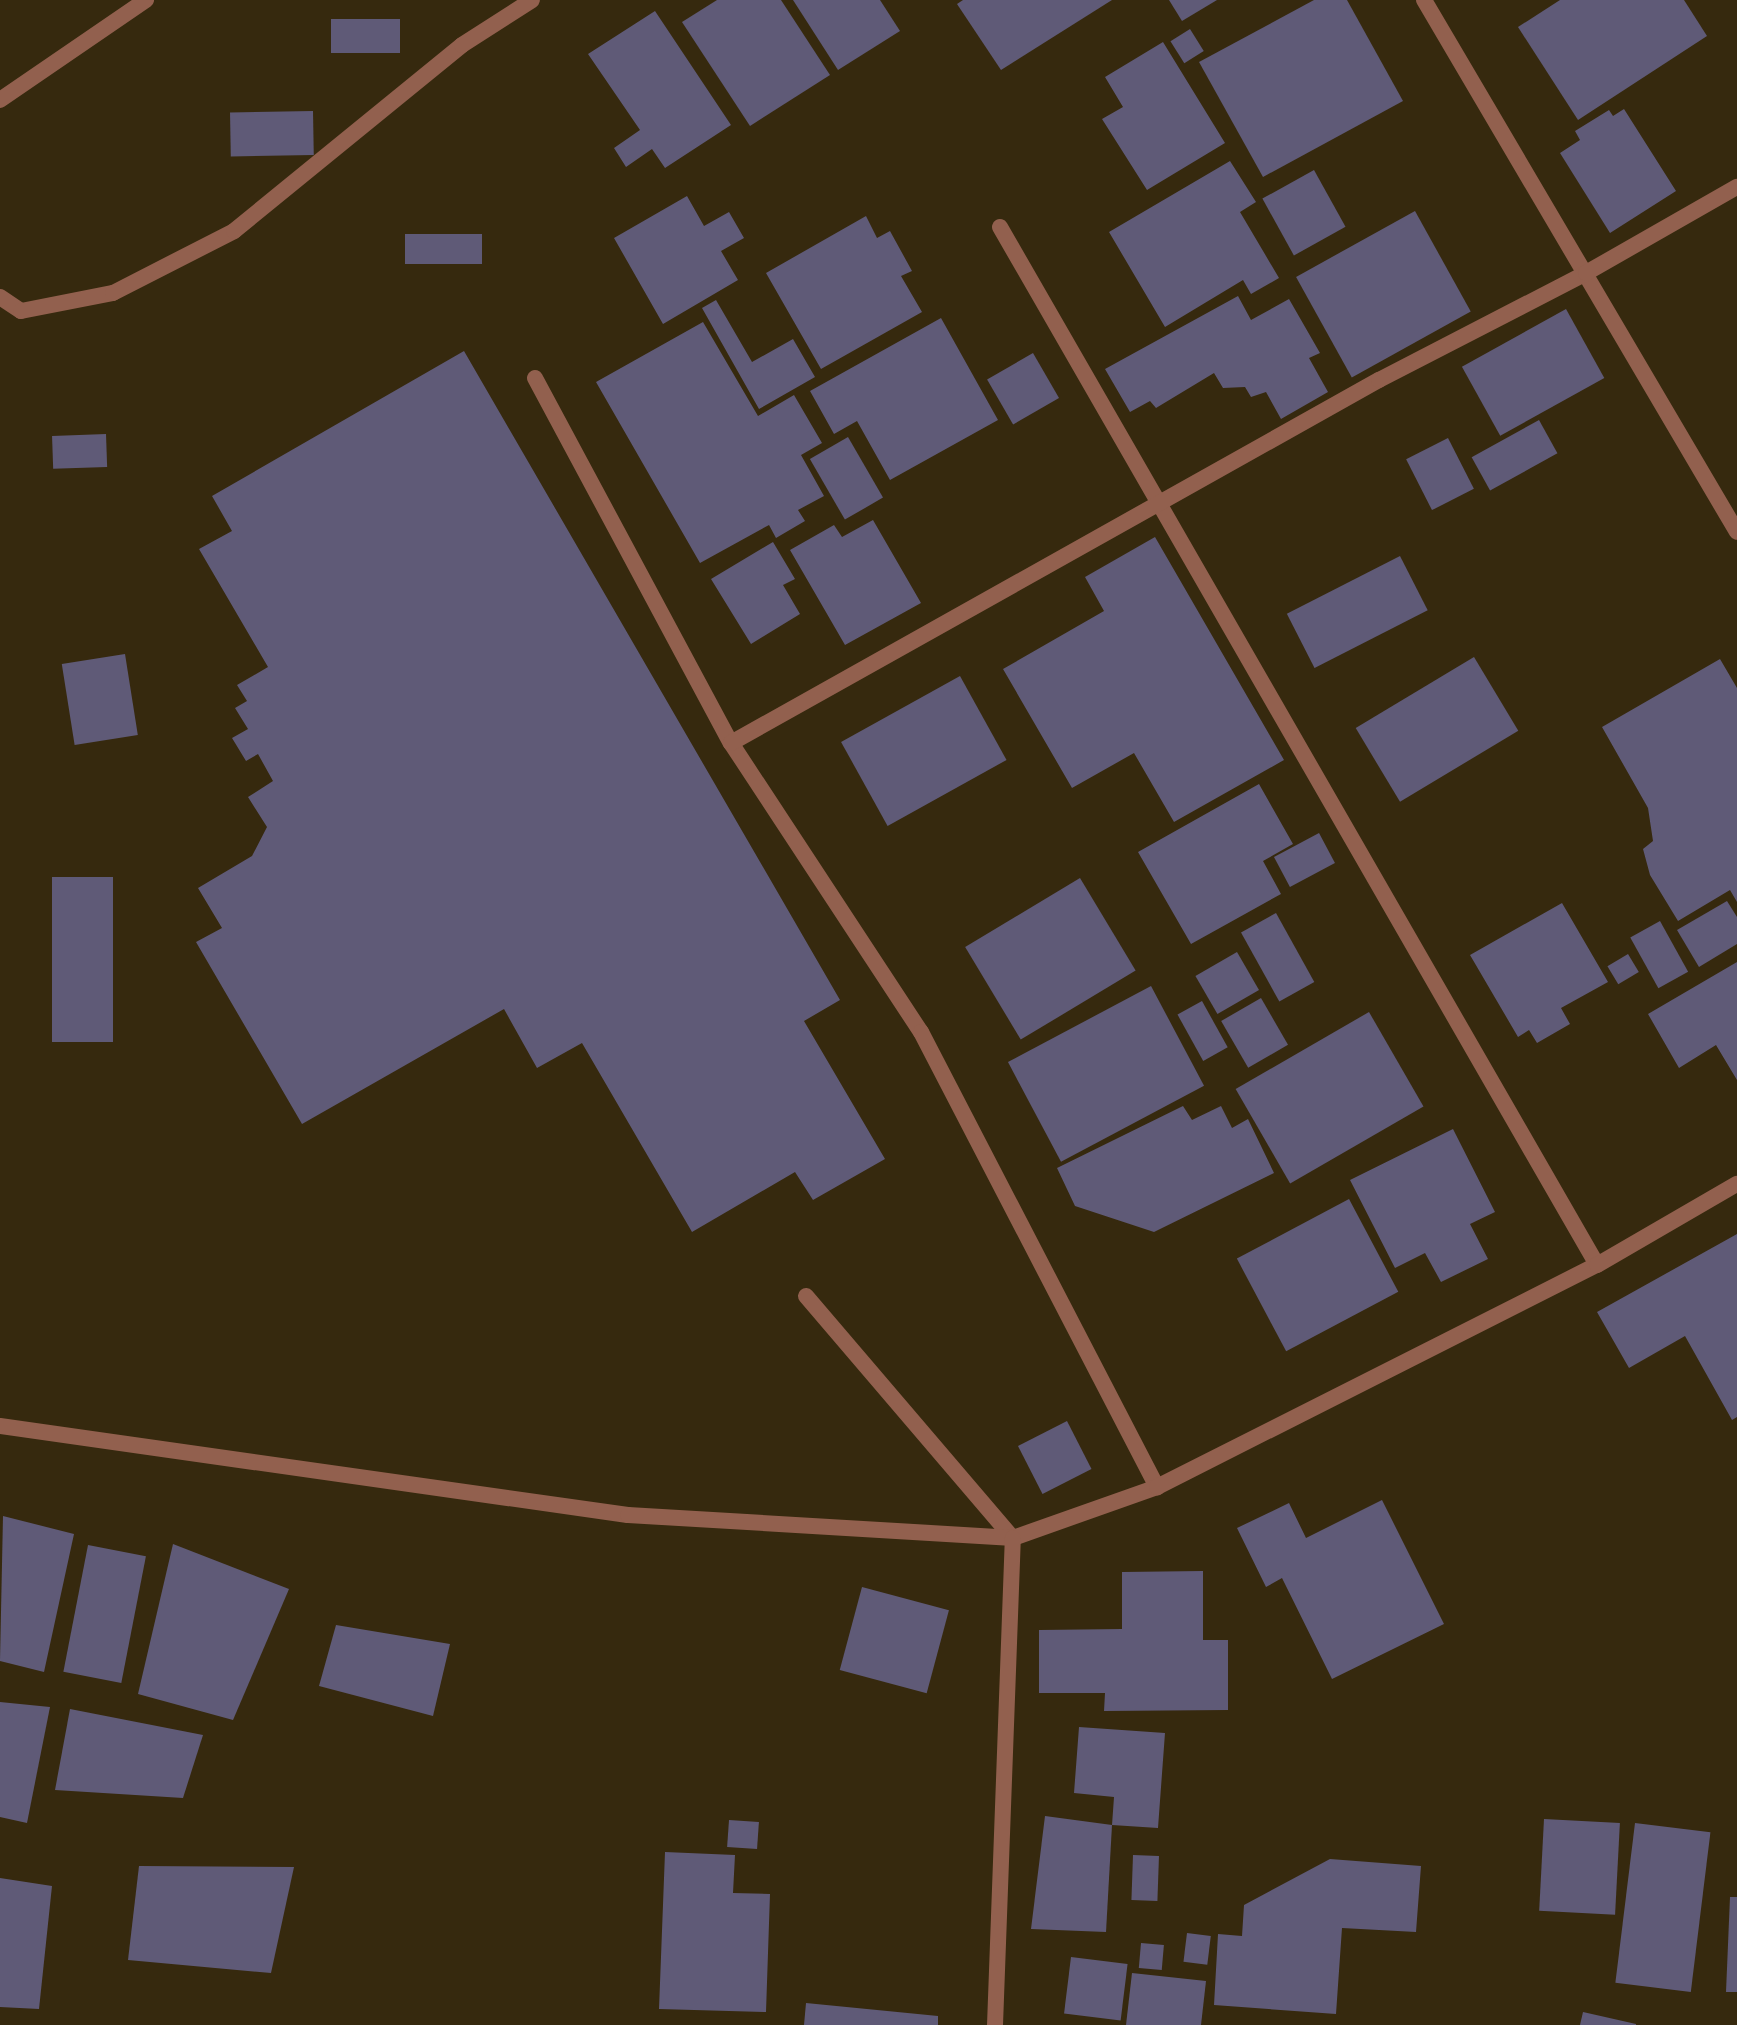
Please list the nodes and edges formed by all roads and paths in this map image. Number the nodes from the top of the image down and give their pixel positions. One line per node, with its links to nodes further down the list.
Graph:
1 (146, 0): 4 (street)
2 (532, 0): 8 (street)
3 (1424, 0): 7 (street)
4 (0, 100)
5 (1737, 187): 7 (street)
6 (1000, 227): 10 (street)
7 (1586, 273): 10 (street); 11 (street)
8 (0, 297)
9 (535, 378): 12 (street)
10 (1159, 505): 12 (street); 14 (street)
11 (1737, 532)
12 (731, 743): 17 (street)
13 (1737, 1184): 14 (street)
14 (1597, 1265): 17 (street)
15 (806, 1296): 18 (street)
16 (0, 1426): 18 (street)
17 (1157, 1487): 18 (street)
18 (1013, 1538): 19 (street)
19 (995, 2025)

